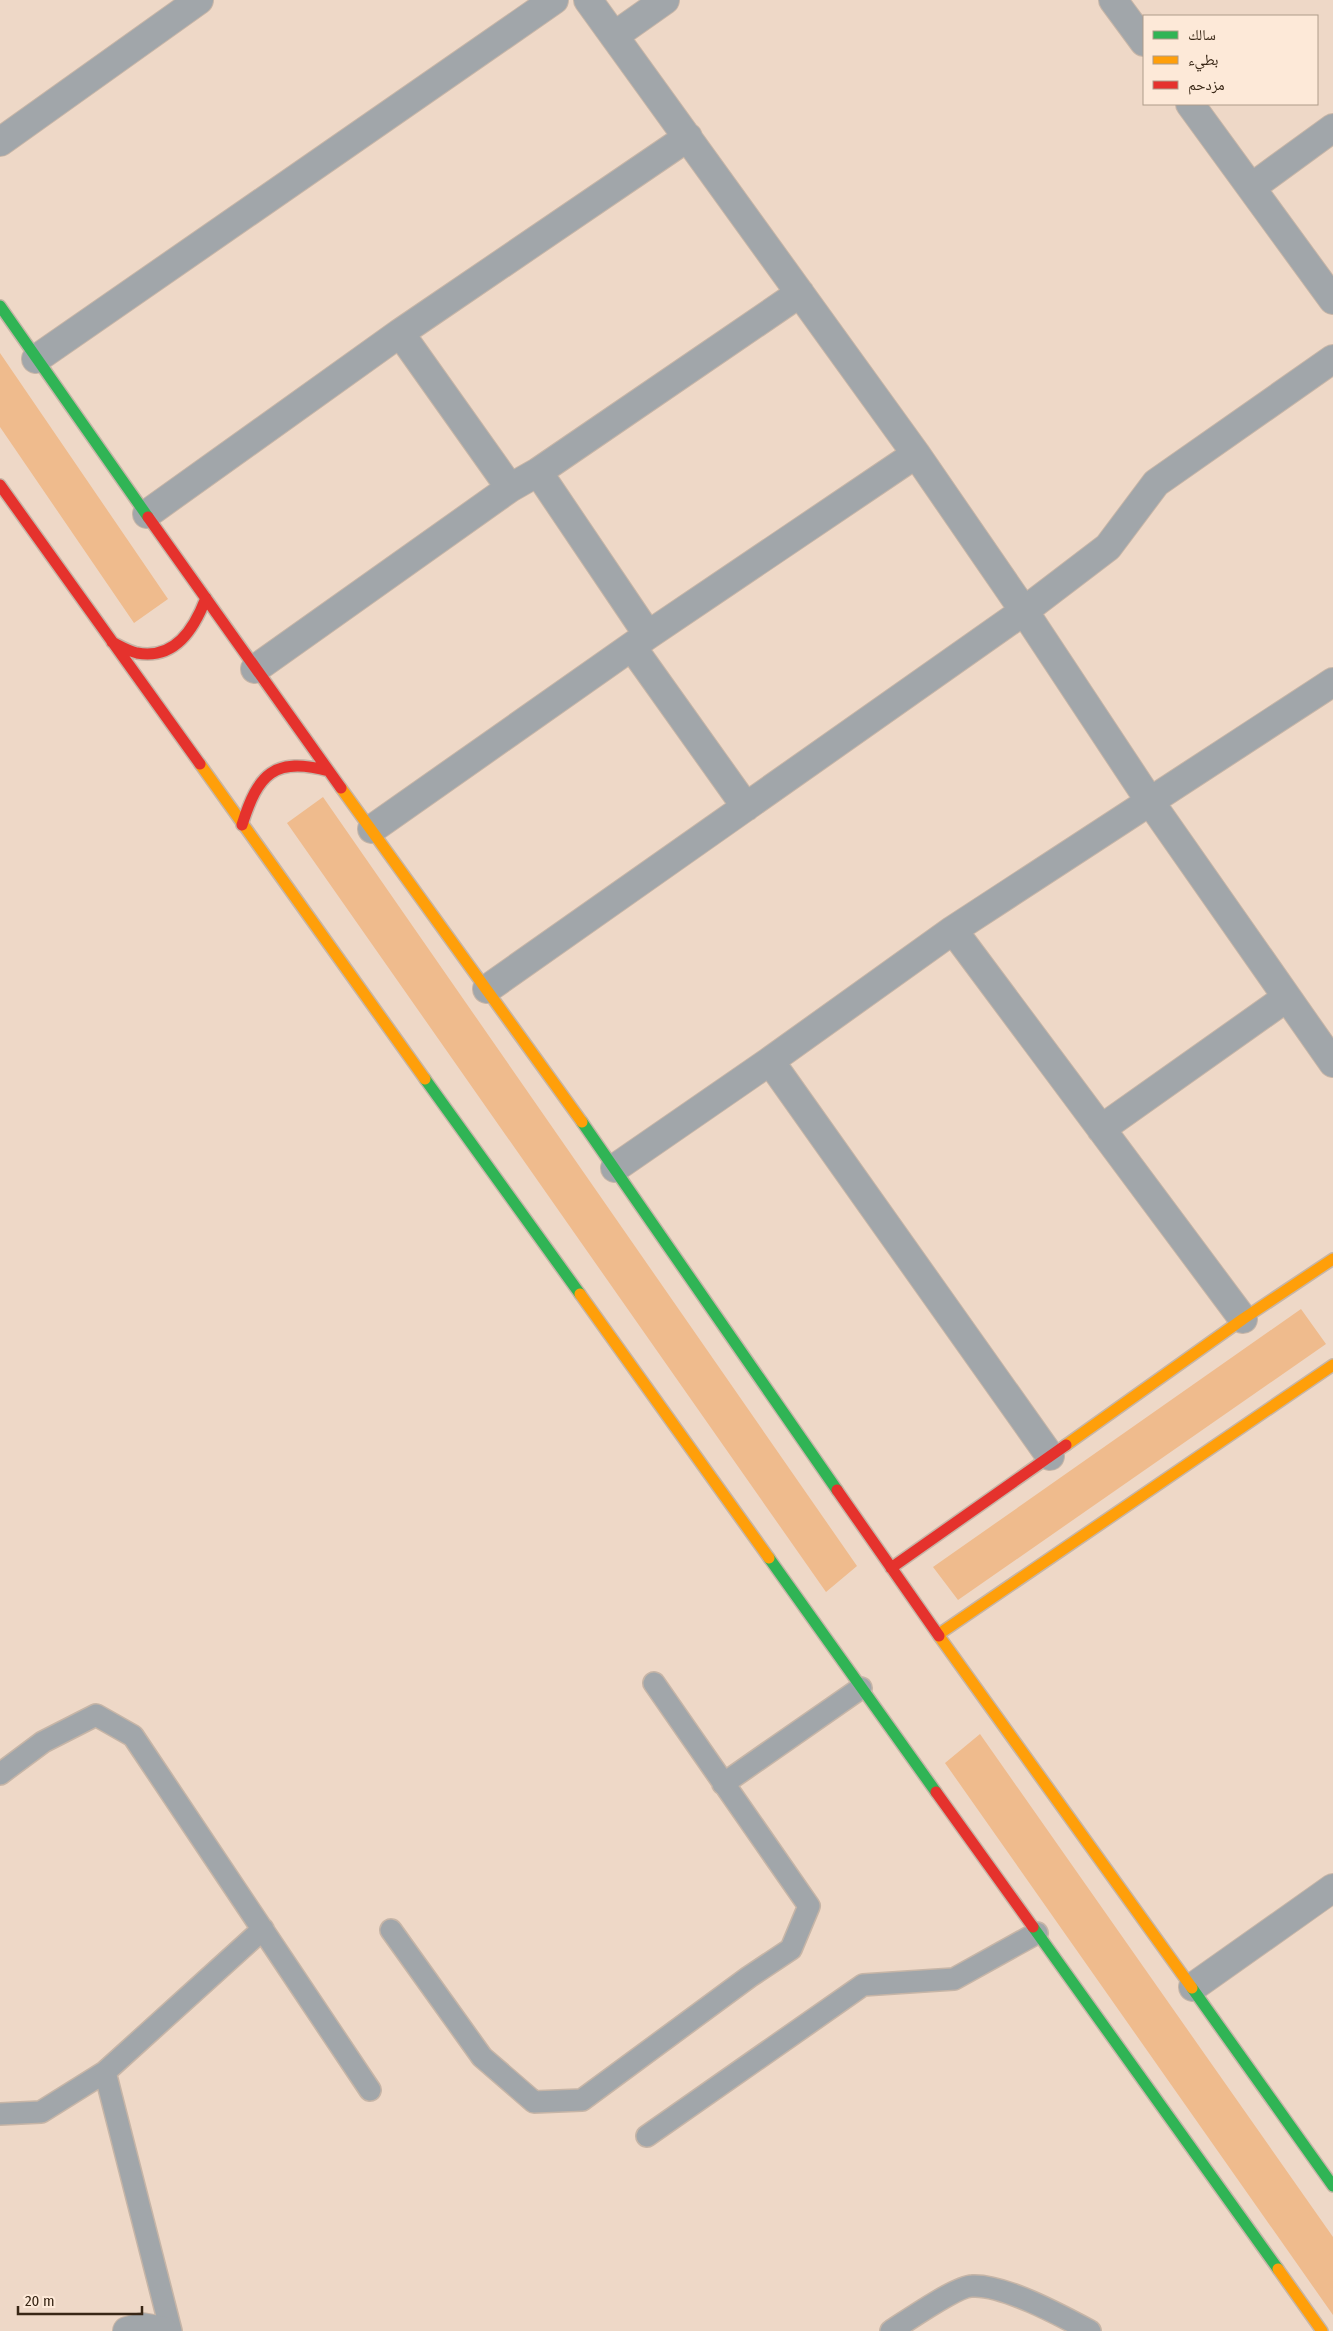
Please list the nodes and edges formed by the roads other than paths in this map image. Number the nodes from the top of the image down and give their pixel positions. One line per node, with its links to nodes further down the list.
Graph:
1 (198, 0): 11 (street)
2 (554, 0): 17 (street)
3 (588, 0): 6 (street)
4 (665, 0): 6 (street)
5 (1113, 0): 7 (street)
6 (614, 36): 10 (street)
7 (1143, 41)
8 (1191, 105): 12 (street)
9 (1333, 128): 12 (street)
10 (688, 137): 13 (street); 16 (street)
11 (0, 142)
12 (1252, 187): 14 (street)
13 (800, 293): 19 (street); 20 (street)
14 (1333, 300)
15 (0, 306): 17 (main road)
16 (400, 333): 22 (street); 23 (street)
17 (36, 359): 23 (main road)
18 (1333, 359): 25 (street)
19 (916, 454): 25 (street); 26 (street)
20 (538, 472): 22 (street); 26 (street)
21 (0, 485): 27 (main road)
22 (510, 488): 28 (street)
23 (147, 514): 24 (main road)
24 (206, 598): 27 (main road); 28 (main road)
25 (1024, 611): 31 (street); 32 (street)
26 (640, 641): 32 (street); 34 (street)
27 (112, 642): 33 (main road)
28 (255, 669): 30 (main road)
29 (1330, 690): 31 (street)
30 (328, 771): 33 (main road); 34 (main road)
31 (1151, 803): 35 (street); 37 (street)
32 (746, 807): 36 (street)
33 (242, 825): 49 (main road)
34 (372, 829): 36 (main road)
35 (953, 930): 38 (street); 40 (street)
36 (487, 989): 41 (main road)
37 (1286, 998): 39 (street); 40 (street)
38 (770, 1061): 41 (street); 45 (street)
39 (1333, 1063)
40 (1101, 1129): 43 (street)
41 (615, 1168): 46 (main road)
42 (1333, 1259): 43 (main road)
43 (1243, 1319): 45 (main road)
44 (1333, 1364): 47 (main road)
45 (1050, 1456): 46 (main road)
46 (891, 1568): 47 (main road)
47 (939, 1634): 56 (main road)
48 (654, 1683): 51 (lane)
49 (861, 1688): 51 (lane); 55 (main road)
50 (0, 1774): 53 (lane)
51 (723, 1784): 54 (lane)
52 (1333, 1888): 56 (street)
53 (263, 1929): 57 (lane); 58 (lane)
54 (391, 1930)
55 (1036, 1933): 60 (lane); 67 (main road)
56 (1193, 1987): 61 (main road)
57 (105, 2072): 59 (lane); 64 (lane)
58 (370, 2090)
59 (0, 2114)
60 (647, 2136)
61 (1333, 2186)
62 (127, 2331): 63 (street)
63 (164, 2331)
64 (171, 2331)
65 (891, 2331): 66 (lane)
66 (1090, 2331)
67 (1322, 2331)

